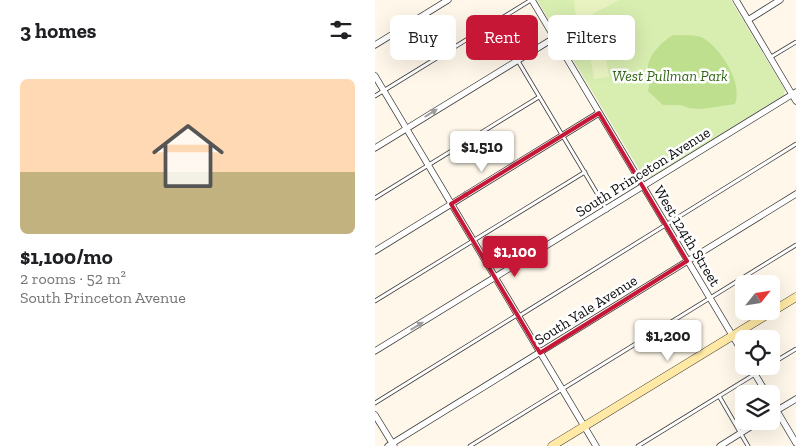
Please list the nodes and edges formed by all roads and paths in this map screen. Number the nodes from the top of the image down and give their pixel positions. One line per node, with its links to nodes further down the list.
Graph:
1 (448, 0): 8 (street)
2 (532, 0): 6 (street, West 124th Street); 13 (lane)
3 (736, 0): 5 (street)
4 (780, 0): 5 (street)
5 (747, 20): 9 (street)
6 (548, 28)
7 (796, 42): 9 (lane)
8 (375, 45)
9 (770, 57): 14 (street)
10 (517, 60): 16 (lane); 19 (street, one-way to 10)
11 (567, 60): 18 (street, West 124th Street)
12 (375, 76): 13 (street)
13 (384, 91): 15 (lane); 19 (street)
14 (794, 93): 17 (street); 25 (street, South Princeton Avenue)
15 (375, 96)
16 (539, 98): 20 (lane); 23 (lane)
17 (796, 101)
18 (599, 113): 20 (street); 25 (street, West 124th Street)
19 (406, 129): 22 (street); 23 (street)
20 (563, 136): 24 (lane); 28 (street, one-way to 28)
21 (796, 144): 30 (lane)
22 (375, 148)
23 (428, 165): 27 (lane); 28 (street)
24 (585, 172): 29 (lane); 31 (lane)
25 (644, 188): 29 (street, South Princeton Avenue); 30 (street, West 124th Street)
26 (796, 194): 34 (street, South Yale Avenue)
27 (375, 198)
28 (451, 204): 31 (street); 33 (street)
29 (607, 210): 35 (street, South Princeton Avenue)
30 (666, 225): 34 (street, West 124th Street); 39 (lane)
31 (473, 241): 35 (street); 38 (lane)
32 (796, 245): 37 (lane)
33 (375, 251)
34 (687, 261): 37 (street, West 124th Street); 44 (street, South Yale Avenue)
35 (496, 278): 39 (street); 43 (street, South Princeton Avenue, one-way to 35)
36 (796, 297): 40 (street)
37 (710, 298): 40 (street, West 124th Street); 47 (lane)
38 (375, 301)
39 (518, 316): 44 (street); 50 (lane)
40 (732, 336): 41 (street, West 124th Street); 54 (street)
41 (735, 341)
42 (796, 349): 45 (lane)
43 (375, 351)
44 (541, 353): 47 (street); 58 (street, South Yale Avenue)
45 (780, 359)
46 (753, 375): 48 (lane)
47 (562, 389): 54 (street); 59 (lane)
48 (719, 396): 56 (lane); 62 (lane)
49 (796, 399): 51 (street)
50 (375, 403)
51 (780, 409)
52 (375, 415): 58 (street)
53 (780, 421): 57 (street)
54 (584, 426): 60 (street); 61 (street)
55 (746, 430): 56 (street)
56 (741, 433): 63 (street); 64 (lane)
57 (796, 442)
58 (391, 445)
59 (470, 446)
60 (552, 446)
61 (596, 446)
62 (638, 446)
63 (720, 446)
64 (748, 446)

